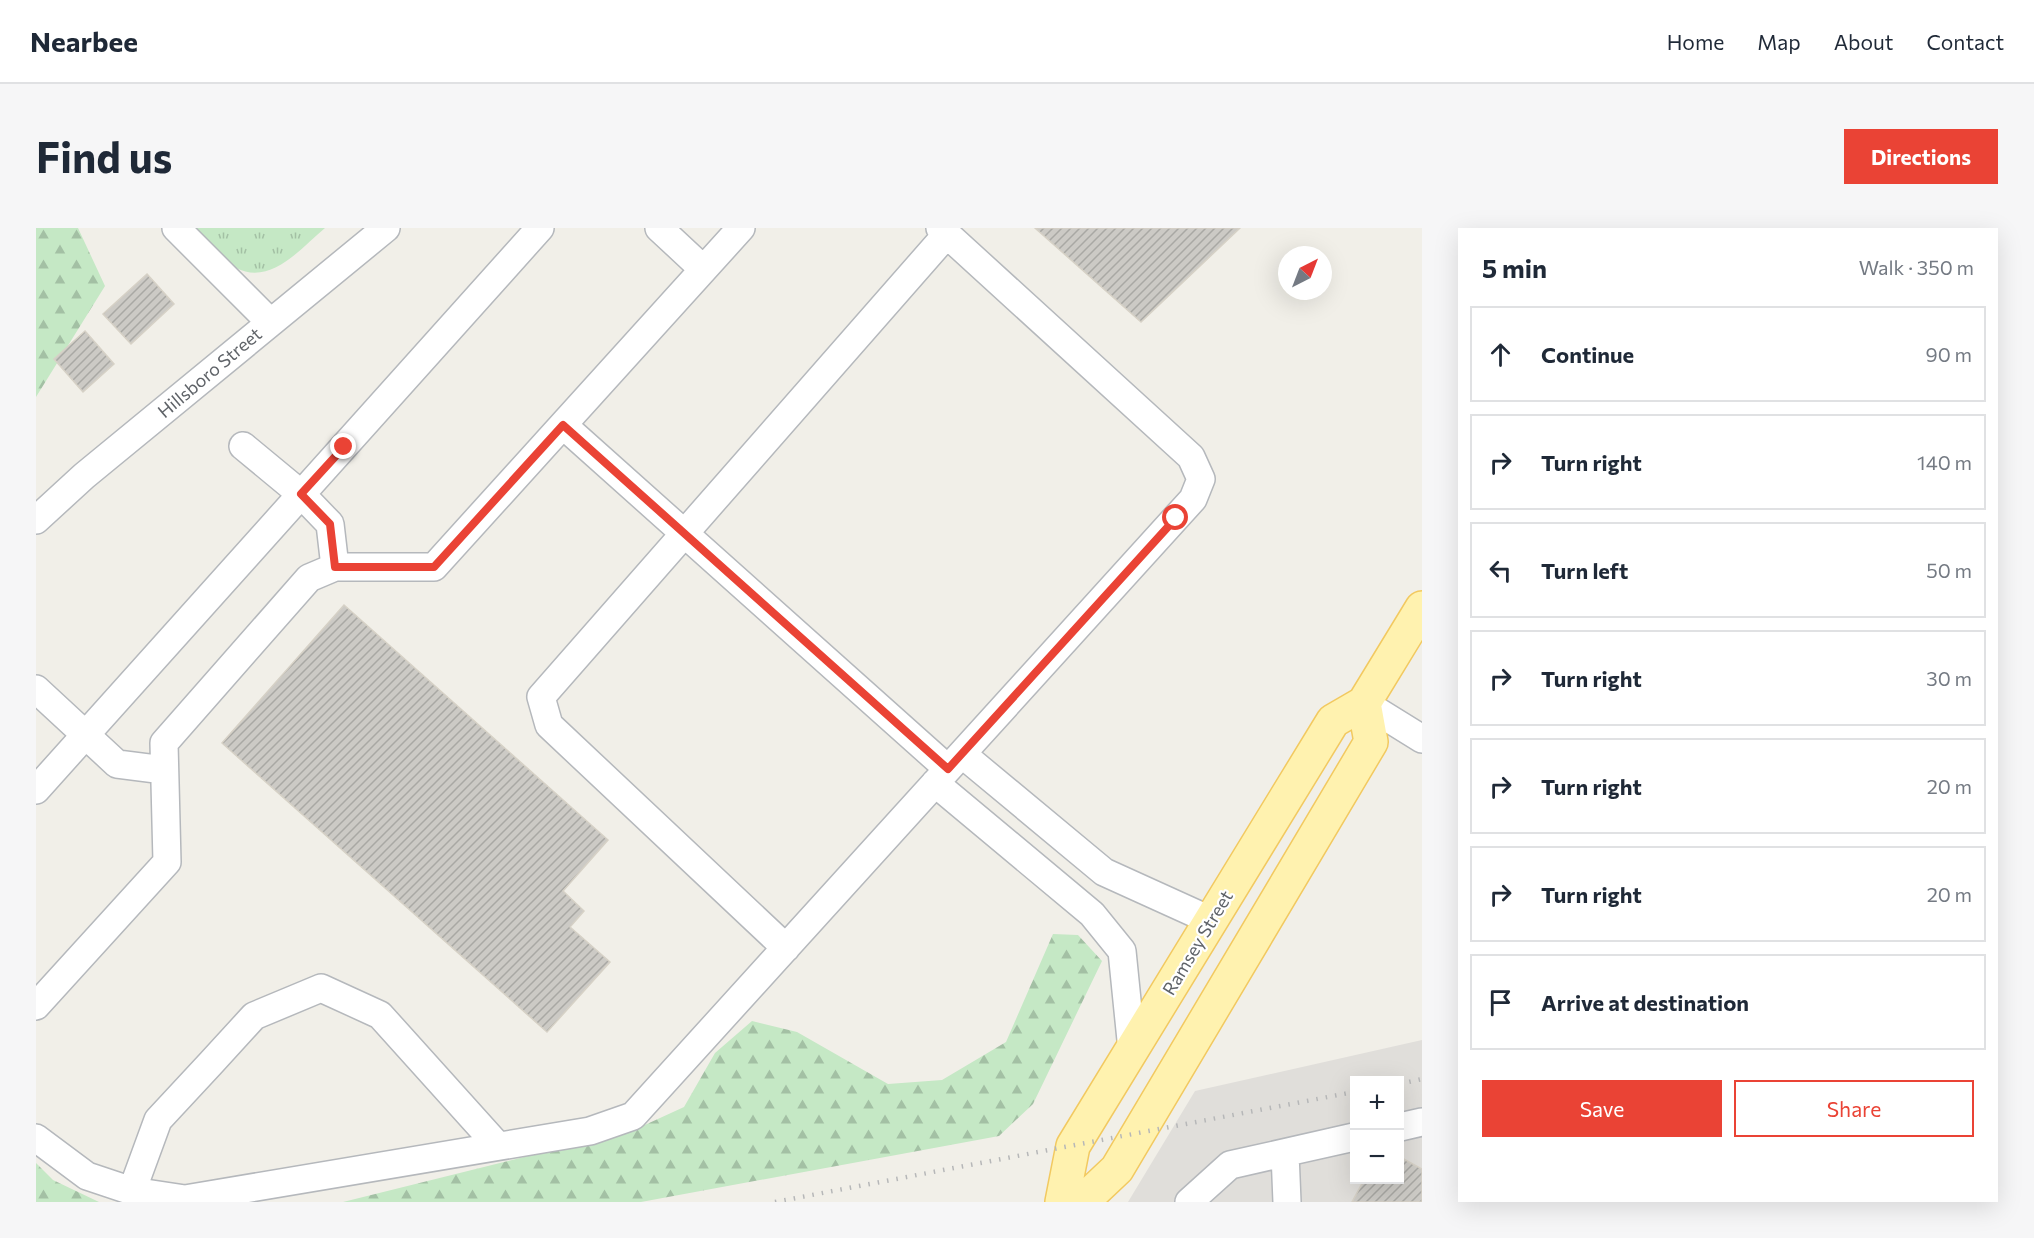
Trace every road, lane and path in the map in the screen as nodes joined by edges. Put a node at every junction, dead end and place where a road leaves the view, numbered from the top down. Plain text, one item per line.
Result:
1 (176, 228) edge
2 (386, 228) edge
3 (540, 228) edge
4 (659, 228) edge
5 (741, 228) edge
6 (944, 231) edge
7 (703, 269) junction
8 (270, 322) junction
9 (563, 425) junction
10 (243, 446) dead end
11 (301, 494) junction
12 (36, 520) edge
13 (685, 534) junction
14 (335, 567) junction
15 (1422, 608) edge
16 (36, 689) edge
17 (1364, 704) junction
18 (84, 736) junction
19 (1422, 739) edge
20 (948, 769) junction
21 (164, 770) junction
22 (36, 790) edge
23 (1212, 921) junction
24 (786, 948) junction
25 (36, 1006) edge
26 (1132, 1050) junction
27 (1422, 1122) edge
28 (1404, 1126) edge
29 (36, 1138) edge
30 (1350, 1138) edge
31 (498, 1146) junction
32 (1285, 1153) junction
33 (132, 1191) junction
34 (1062, 1202) edge
35 (1082, 1202) edge
36 (1188, 1202) edge
37 (1287, 1202) edge

1 - 8 street
2 - 8 street, Hillsboro Street
3 - 11 street
4 - 7 street
5 - 7 street
6 - 13 street
6 - 20 street
7 - 9 street
8 - 12 street, Hillsboro Street
9 - 13 street
9 - 14 street
10 - 11 street
11 - 14 street
11 - 18 street
13 - 20 street
13 - 24 street
14 - 21 street
15 - 17 main road
16 - 18 street
17 - 19 street
17 - 23 main road, Ramsey Street
17 - 35 main road
18 - 21 street
18 - 22 street
20 - 23 street
20 - 24 street
20 - 26 street
21 - 25 street
23 - 26 main road, Ramsey Street
24 - 31 street
26 - 34 main road, Ramsey Street
27 - 28 street
29 - 33 street
30 - 32 street
31 - 33 street
31 - 33 street
32 - 36 street
32 - 37 street

